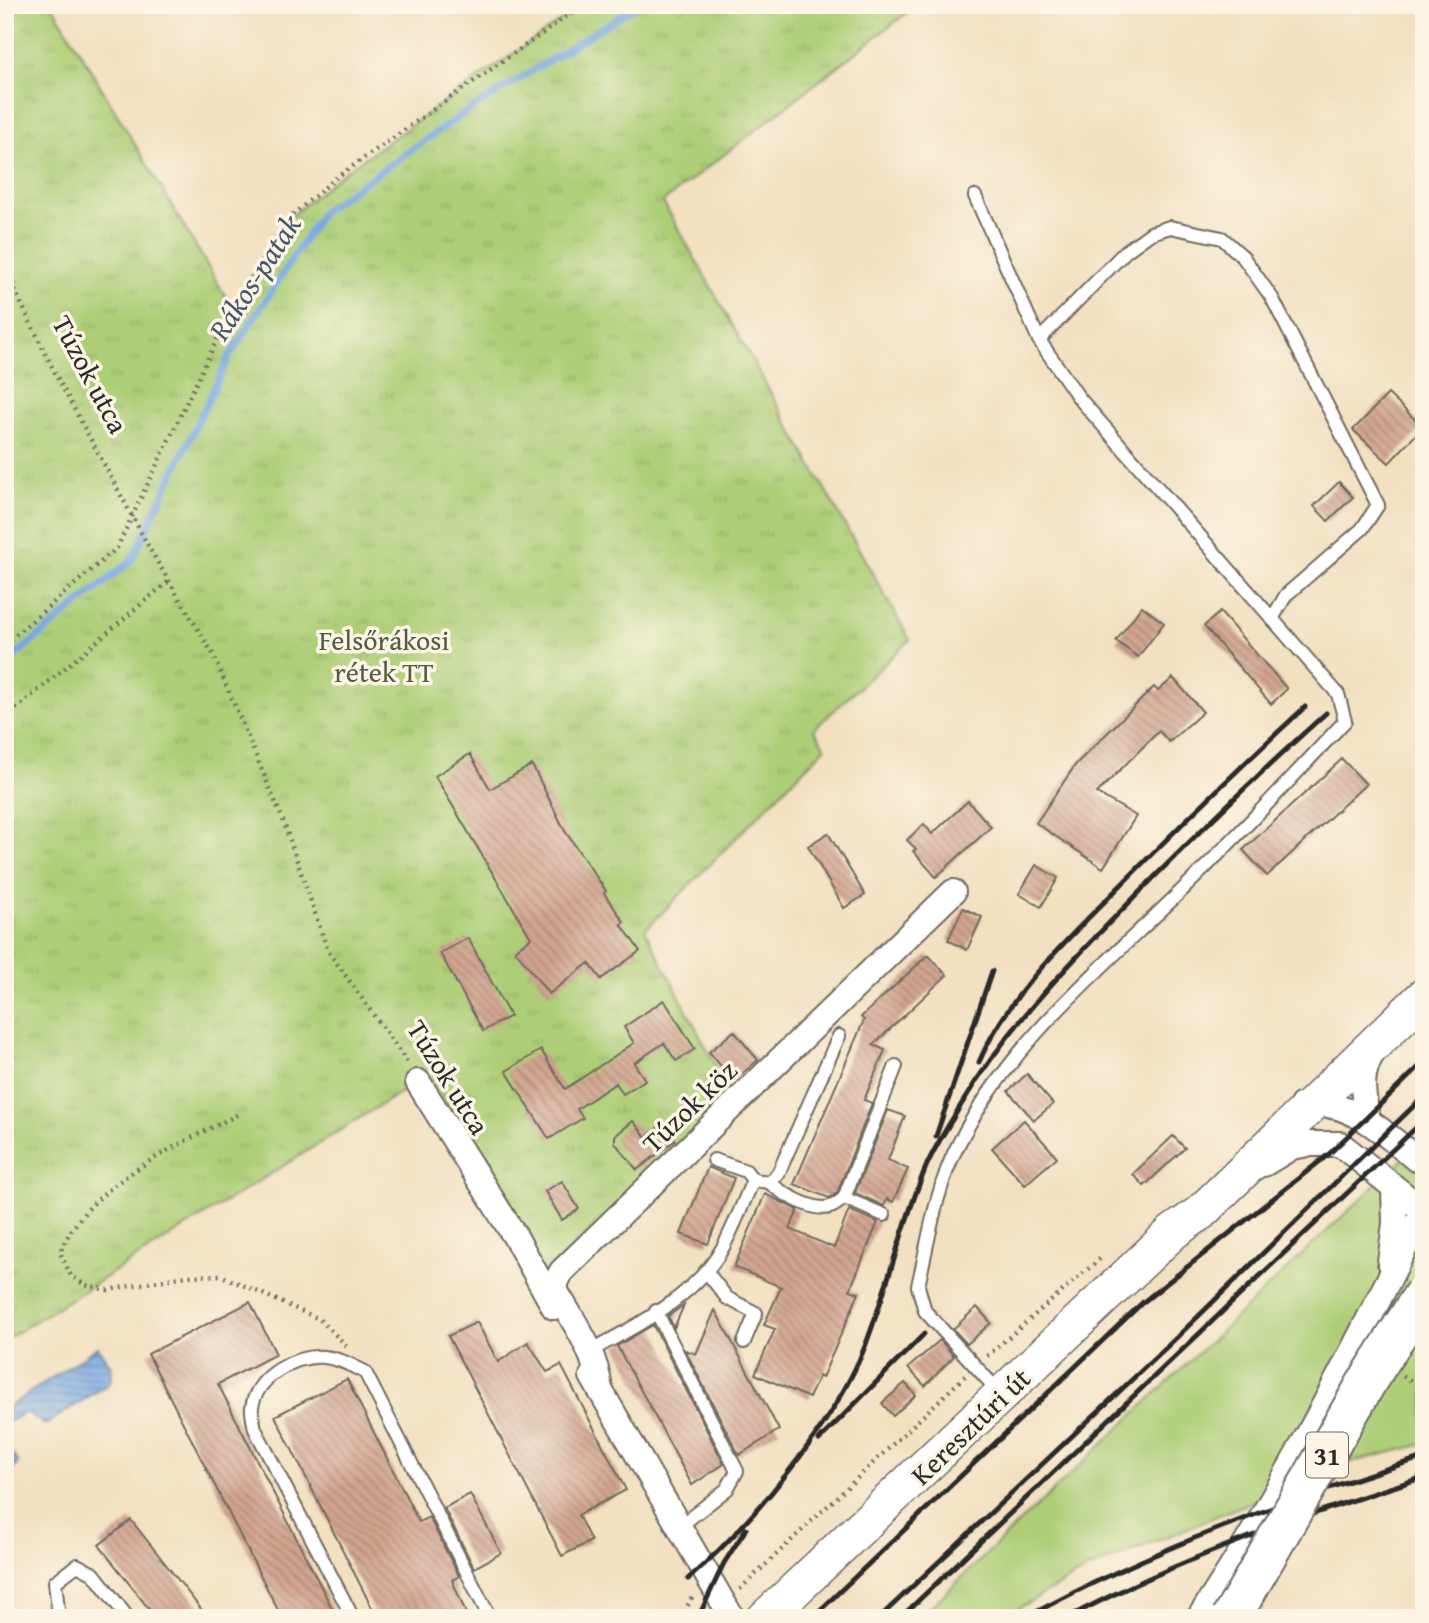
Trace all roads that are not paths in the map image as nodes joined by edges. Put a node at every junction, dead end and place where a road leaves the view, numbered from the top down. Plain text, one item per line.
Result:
1 (975, 196) dead end
2 (1039, 340) junction
3 (1272, 619) junction
4 (953, 892) dead end
5 (1424, 975) edge
6 (1424, 996) edge
7 (839, 1035) dead end
8 (1384, 1035) junction
9 (895, 1066) dead end
10 (418, 1082) road end
11 (1300, 1106) junction
12 (1368, 1119) junction
13 (1340, 1144) junction
14 (714, 1160) dead end
15 (1421, 1160) edge
16 (753, 1180) junction
17 (769, 1182) junction
18 (1394, 1190) junction
19 (844, 1198) junction
20 (1424, 1211) edge
21 (884, 1215) dead end
22 (1187, 1222) junction
23 (1424, 1242) edge
24 (706, 1271) junction
25 (1385, 1287) junction
26 (1424, 1293) edge
27 (656, 1311) junction
28 (744, 1342) dead end
29 (586, 1353) junction
30 (1002, 1395) junction
31 (679, 1528) junction
32 (728, 1611) edge
33 (59, 1618) edge
34 (128, 1618) edge
35 (353, 1618) edge
36 (490, 1618) edge
37 (765, 1618) edge
38 (1199, 1618) edge
39 (1231, 1618) edge

1 - 2 lane
2 - 3 lane
2 - 3 lane
3 - 30 lane
4 - 29 street, Túzok köz
5 - 11 main road, Keresztúri út
6 - 8 main road, Keresztúri út
7 - 17 lane
8 - 11 main road, Keresztúri út
8 - 12 street
9 - 19 lane
10 - 29 street, Túzok utca
11 - 12 street
11 - 13 street
11 - 22 main road, Keresztúri út
12 - 15 street
13 - 18 street
13 - 22 street
14 - 16 lane
16 - 17 lane
16 - 24 lane
17 - 19 lane
18 - 20 street
18 - 25 street
19 - 21 lane
20 - 25 street
22 - 30 main road, Keresztúri út
23 - 25 street
24 - 27 lane
24 - 28 lane
25 - 38 street
26 - 39 main road, 31, bridge
27 - 29 lane
27 - 31 lane
29 - 31 street, Túzok utca
30 - 37 main road, Keresztúri út
31 - 32 street, Túzok utca
33 - 34 lane
35 - 36 lane

